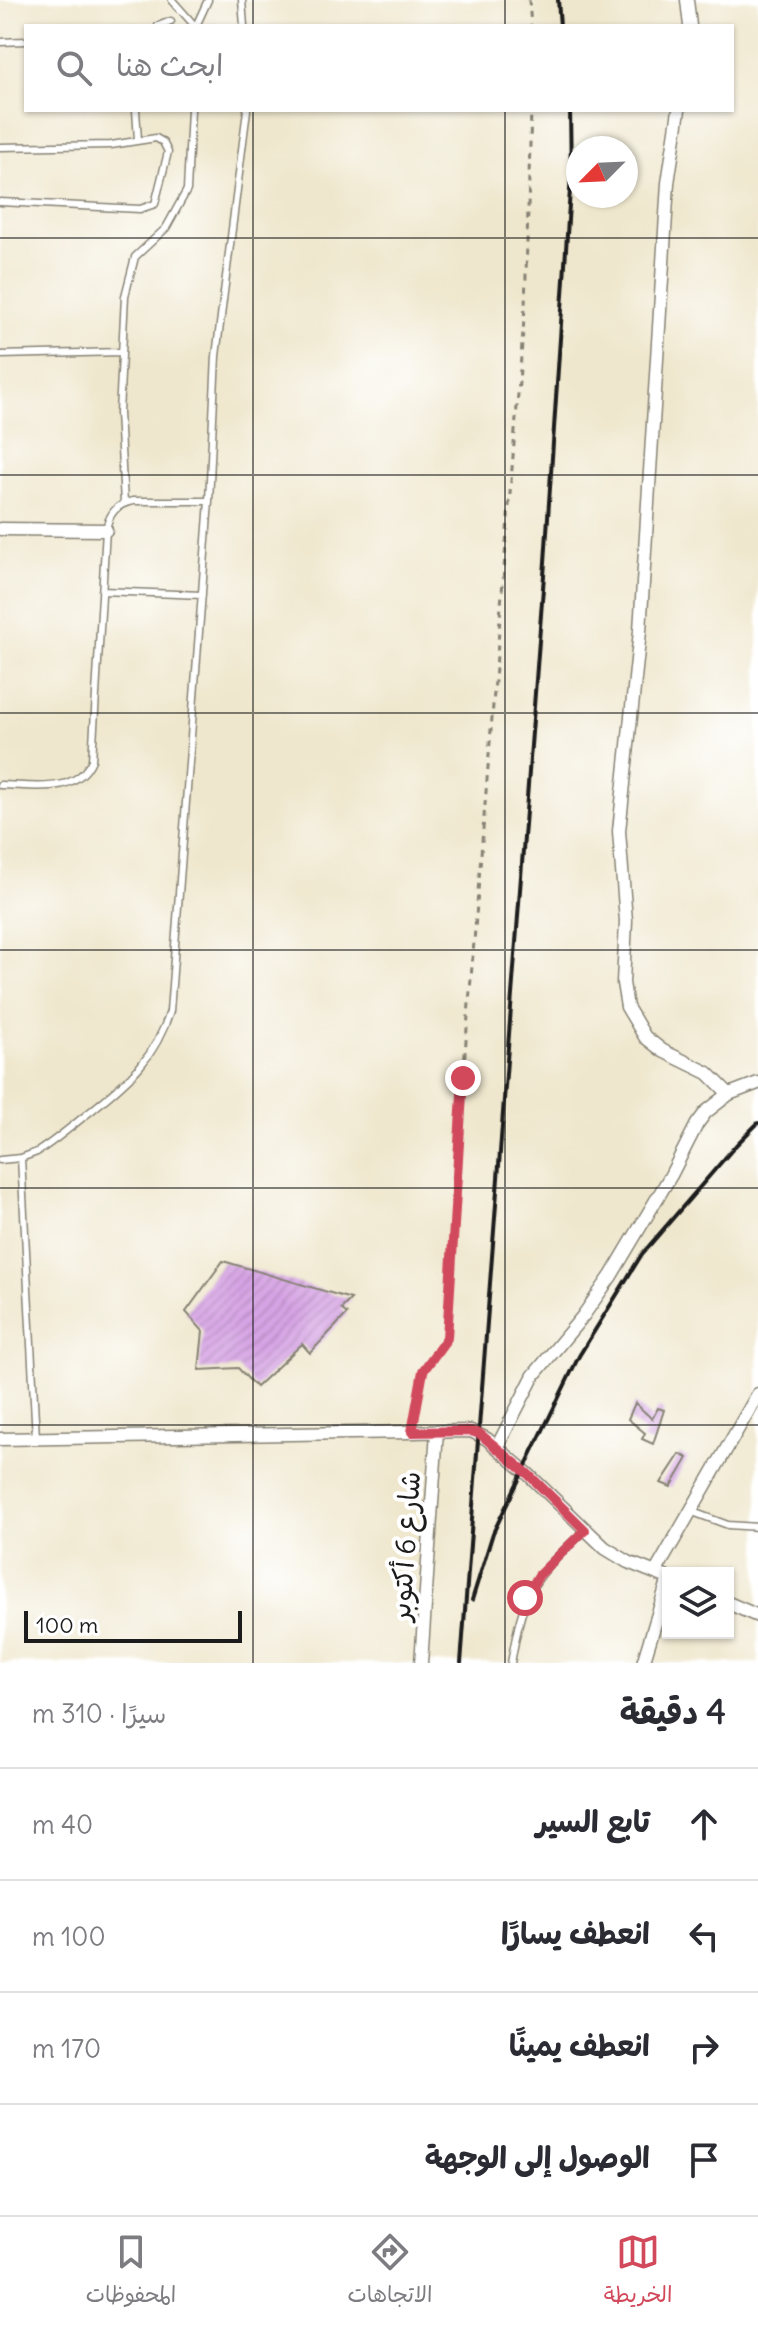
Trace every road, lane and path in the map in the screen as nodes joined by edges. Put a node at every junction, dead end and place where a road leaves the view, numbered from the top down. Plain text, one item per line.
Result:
1 (172, 0) edge
2 (208, 0) edge
3 (242, 0) edge
4 (529, 0) edge
5 (687, 0) edge
6 (171, 21) dead end
7 (163, 24) edge
8 (193, 24) edge
9 (196, 24) edge
10 (244, 24) edge
11 (531, 24) edge
12 (690, 24) edge
13 (24, 41) edge
14 (0, 42) edge
15 (136, 112) edge
16 (191, 112) edge
17 (247, 112) edge
18 (531, 112) edge
19 (679, 112) edge
20 (138, 140) junction
21 (0, 147) edge
22 (0, 202) edge
23 (122, 352) junction
24 (0, 355) edge
25 (209, 501) junction
26 (124, 503) junction
27 (0, 529) edge
28 (106, 530) junction
29 (102, 591) junction
30 (202, 595) junction
31 (0, 785) edge
32 (758, 1083) edge
33 (729, 1094) junction
34 (21, 1158) junction
35 (0, 1160) edge
36 (758, 1394) edge
37 (437, 1431) junction
38 (412, 1432) junction
39 (0, 1439) edge
40 (36, 1439) junction
41 (497, 1447) junction
42 (690, 1511) junction
43 (758, 1527) edge
44 (585, 1530) junction
45 (655, 1573) junction
46 (662, 1577) edge
47 (662, 1600) edge
48 (734, 1606) edge
49 (758, 1616) edge
50 (421, 1663) edge
51 (511, 1663) edge
52 (643, 1663) edge

1 - 8 lane
2 - 9 lane
3 - 10 lane
4 - 11 path
5 - 12 street
6 - 7 lane
13 - 14 lane
15 - 20 lane
16 - 23 lane
17 - 25 lane
18 - 38 path
19 - 33 street
20 - 21 lane
20 - 22 lane
23 - 24 lane
23 - 26 lane
25 - 26 lane
25 - 30 lane
26 - 28 lane
27 - 28 street
28 - 29 lane
29 - 30 lane
29 - 31 lane
30 - 34 lane
32 - 33 street
33 - 41 street
34 - 35 lane
34 - 40 lane
36 - 42 street
37 - 38 street
37 - 41 street
37 - 50 street, شارع 6 أكتوبر
38 - 40 street
39 - 40 street
41 - 44 street
42 - 43 lane
42 - 45 street
44 - 45 street
44 - 51 lane
45 - 46 street
47 - 52 street
48 - 49 street

